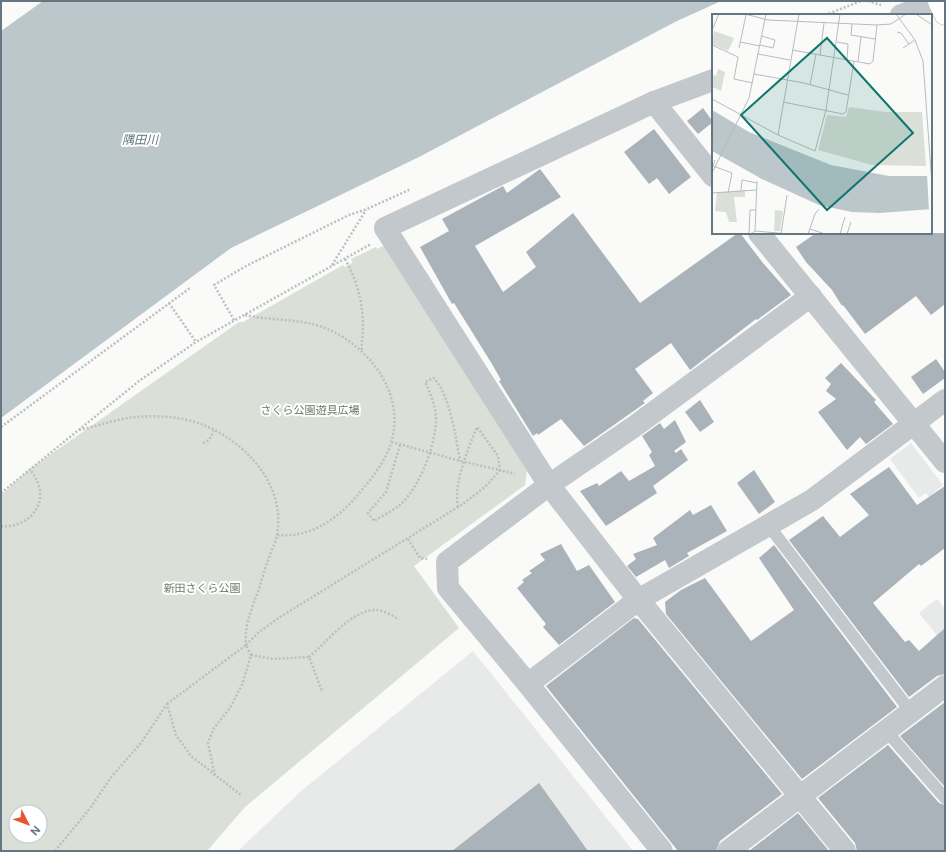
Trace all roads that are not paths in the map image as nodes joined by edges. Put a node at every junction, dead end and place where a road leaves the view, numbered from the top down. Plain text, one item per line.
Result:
1 (939, 1) edge
2 (903, 14) edge
3 (945, 14) edge
4 (712, 80) edge
5 (654, 102) junction
6 (712, 175) edge
7 (760, 234) edge
8 (810, 296) junction
9 (945, 400) edge
10 (914, 424) junction
11 (945, 462) edge
12 (549, 485) junction
13 (769, 526) junction
14 (638, 600) junction
15 (528, 684) junction
16 (945, 686) edge
17 (911, 712) junction
18 (887, 732) junction
19 (800, 796) junction
20 (945, 798) edge
21 (662, 851) edge
22 (729, 851) edge
23 (845, 851) edge

1 - 2 street
1 - 3 street
4 - 5 street
5 - 6 street
5 - 12 street
7 - 8 street
8 - 10 street
8 - 12 street
9 - 10 street
10 - 11 street
10 - 13 street
12 - 14 street
12 - 15 street
13 - 14 street
13 - 17 lane
14 - 15 street
14 - 19 street
15 - 21 street
16 - 17 street
17 - 18 street
18 - 19 street
18 - 20 lane
19 - 22 street
19 - 23 street

